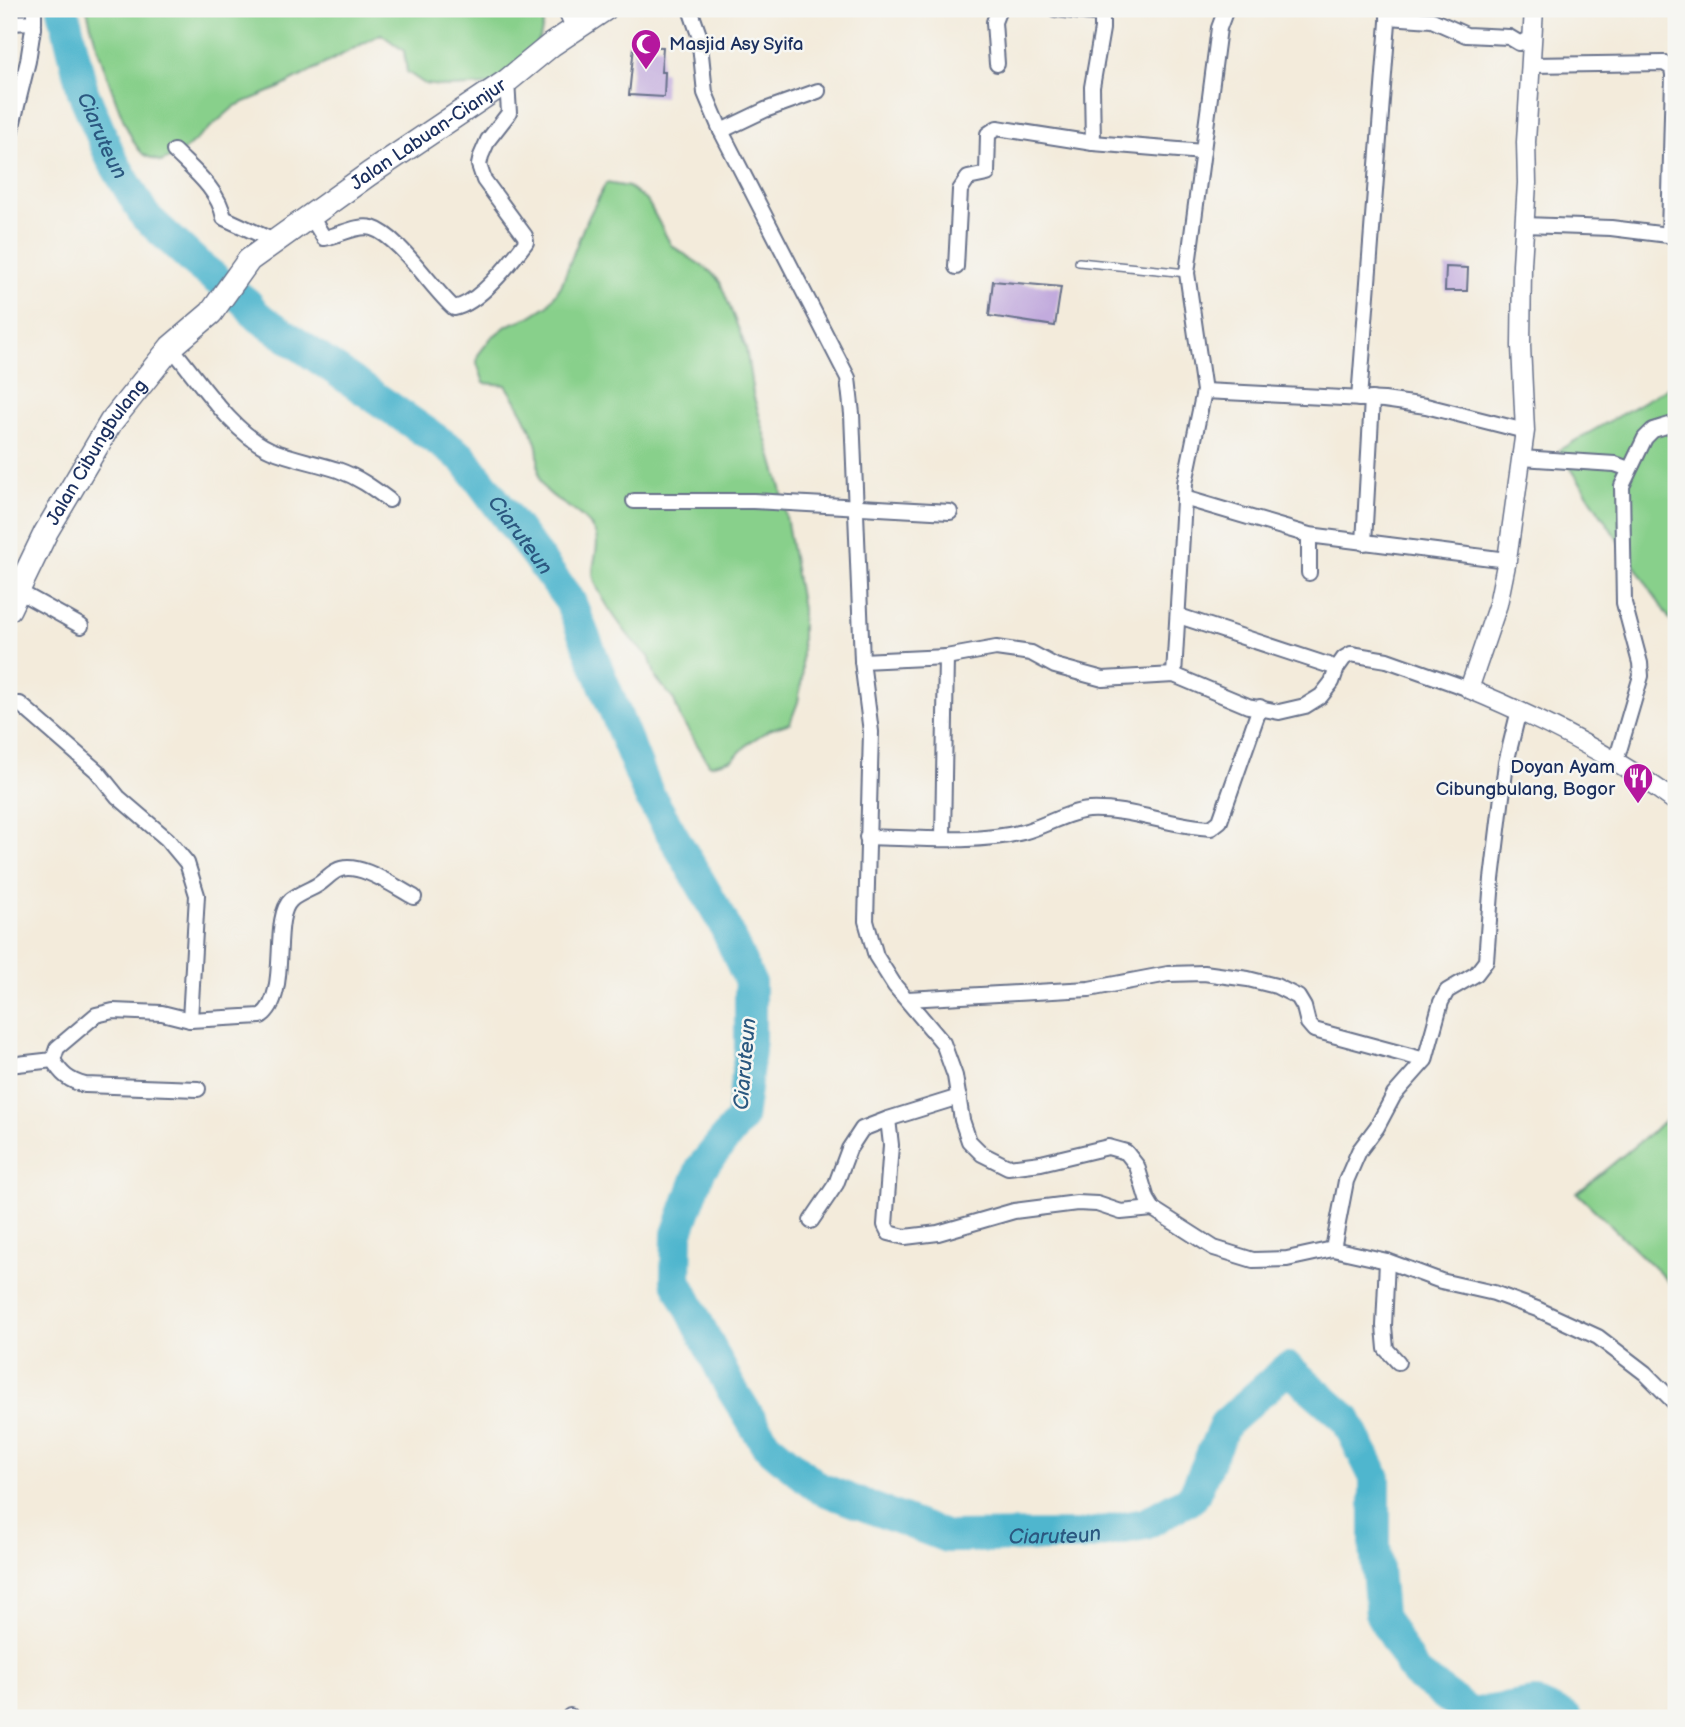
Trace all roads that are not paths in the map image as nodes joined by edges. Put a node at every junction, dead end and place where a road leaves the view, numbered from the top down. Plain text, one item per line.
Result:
1 (565, 9) edge
2 (605, 9) edge
3 (690, 9) edge
4 (999, 9) edge
5 (1055, 9) edge
6 (1226, 9) edge
7 (1534, 9) edge
8 (1388, 13) edge
9 (34, 16) edge
10 (9, 23) edge
11 (574, 30) junction
12 (1533, 38) junction
13 (997, 64) dead end
14 (1531, 65) junction
15 (507, 81) junction
16 (818, 91) dead end
17 (1674, 111) edge
18 (721, 131) junction
19 (9, 138) edge
20 (1093, 143) junction
21 (174, 151) dead end
22 (1203, 152) junction
23 (310, 215) junction
24 (1524, 225) junction
25 (1673, 235) edge
26 (274, 241) junction
27 (1079, 262) dead end
28 (956, 267) dead end
29 (1186, 273) junction
30 (211, 313) joint
31 (171, 347) junction
32 (1204, 391) junction
33 (1366, 399) junction
34 (1676, 423) edge
35 (1525, 432) junction
36 (1521, 458) junction
37 (1629, 469) junction
38 (1184, 498) junction
39 (389, 500) dead end
40 (634, 501) dead end
41 (856, 505) junction
42 (950, 512) dead end
43 (1309, 535) junction
44 (1364, 543) junction
45 (1507, 560) junction
46 (1309, 573) dead end
47 (13, 600) edge
48 (1179, 616) junction
49 (81, 626) dead end
50 (946, 657) junction
51 (862, 661) junction
52 (1337, 668) junction
53 (1174, 676) junction
54 (1469, 689) junction
55 (9, 704) edge
56 (1260, 708) junction
57 (1519, 710) junction
58 (1616, 761) junction
59 (1676, 800) edge
60 (867, 837) junction
61 (943, 838) junction
62 (414, 897) dead end
63 (906, 999) junction
64 (190, 1020) junction
65 (53, 1060) junction
66 (1425, 1060) junction
67 (9, 1066) edge
68 (198, 1089) dead end
69 (959, 1097) junction
70 (888, 1119) junction
71 (1153, 1209) junction
72 (811, 1221) dead end
73 (1333, 1249) junction
74 (1387, 1261) junction
75 (1398, 1362) dead end
76 (1676, 1404) edge

1 - 11 street
2 - 11 highway, Jalan Labuan-Cianjur
3 - 18 street
4 - 13 street
5 - 20 street
6 - 22 street
7 - 12 street
8 - 12 street
8 - 33 street
9 - 10 street
9 - 19 street
11 - 15 highway, Jalan Labuan-Cianjur
12 - 14 street
14 - 17 street
14 - 24 street
15 - 23 highway, Jalan Labuan-Cianjur
15 - 23 street
16 - 18 street
17 - 25 street
18 - 41 street
20 - 22 street
20 - 28 street
21 - 26 street
22 - 29 street
23 - 26 highway, Jalan Labuan-Cianjur
24 - 25 street
24 - 35 street
26 - 30 highway, Jalan Labuan-Cianjur
27 - 29 lane
29 - 32 street
30 - 31 highway, Jalan Cibungbulang
31 - 39 street
31 - 47 highway, Jalan Cibungbulang
32 - 33 street
32 - 38 street
33 - 35 street
33 - 44 street
34 - 37 street
35 - 36 street
36 - 37 street
36 - 45 street
37 - 58 street
38 - 43 street
38 - 48 street
40 - 41 street
41 - 42 street
41 - 51 street
43 - 44 street
43 - 46 street
44 - 45 street
45 - 54 street
47 - 49 street
48 - 52 street
48 - 53 street
50 - 51 street
50 - 53 street
50 - 61 street
51 - 60 street
52 - 54 street
52 - 56 street
53 - 56 street
54 - 57 street
55 - 64 street
56 - 61 street
57 - 58 street
57 - 66 street
58 - 59 street
60 - 61 street
60 - 63 street
62 - 64 street
63 - 66 street
63 - 69 street
64 - 65 street
65 - 67 street
65 - 68 street
66 - 73 street
69 - 70 street
69 - 71 street
70 - 71 street
70 - 72 street
71 - 73 street
73 - 74 street
74 - 75 street
74 - 76 street

